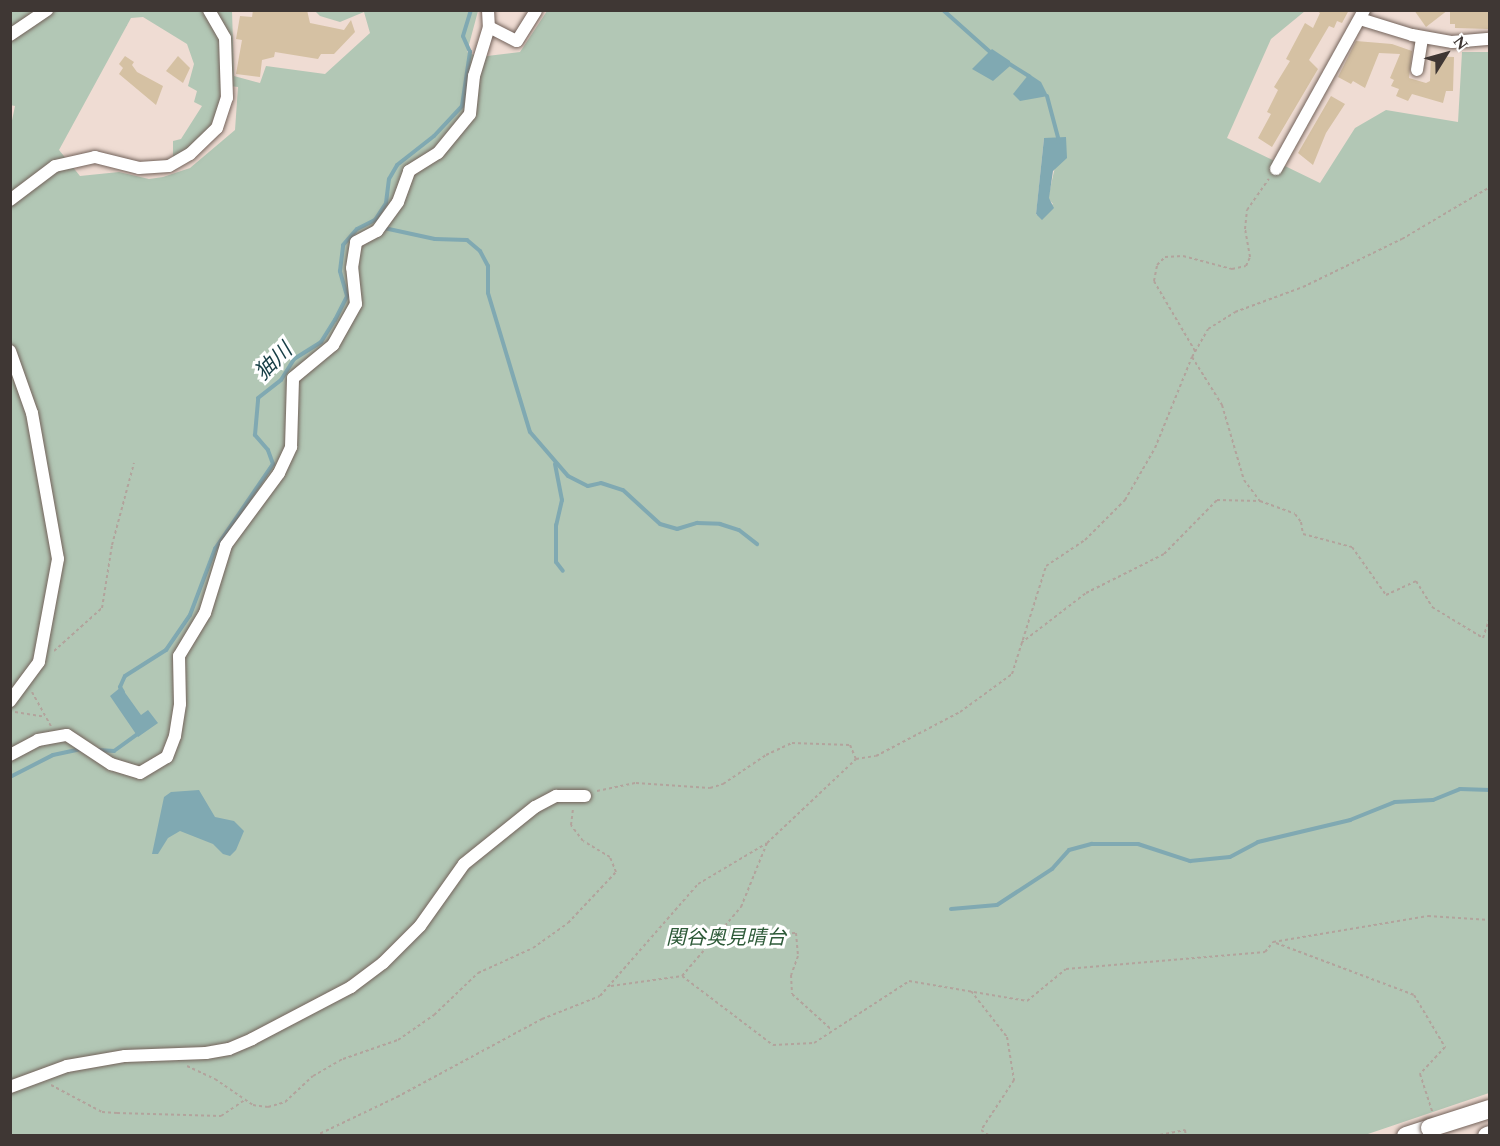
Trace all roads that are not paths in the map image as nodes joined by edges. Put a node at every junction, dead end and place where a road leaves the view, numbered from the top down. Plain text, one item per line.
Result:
1 (47, 10) edge
2 (209, 10) edge
3 (488, 10) edge
4 (536, 10) edge
5 (1362, 15) edge
6 (489, 27) junction
7 (10, 35) edge
8 (1422, 37) junction
9 (1490, 39) edge
10 (1418, 70) dead end
11 (1276, 169) road end
12 (10, 200) edge
13 (10, 351) edge
14 (10, 701) edge
15 (10, 755) edge
16 (585, 796) road end
17 (10, 1087) edge
18 (1490, 1109) edge
19 (1406, 1136) edge

1 - 7 street
2 - 12 street
3 - 6 street
4 - 6 street
5 - 8 street
5 - 11 street
6 - 15 street
8 - 9 street
8 - 10 street
13 - 14 street
16 - 17 street
18 - 19 highway, bridge

